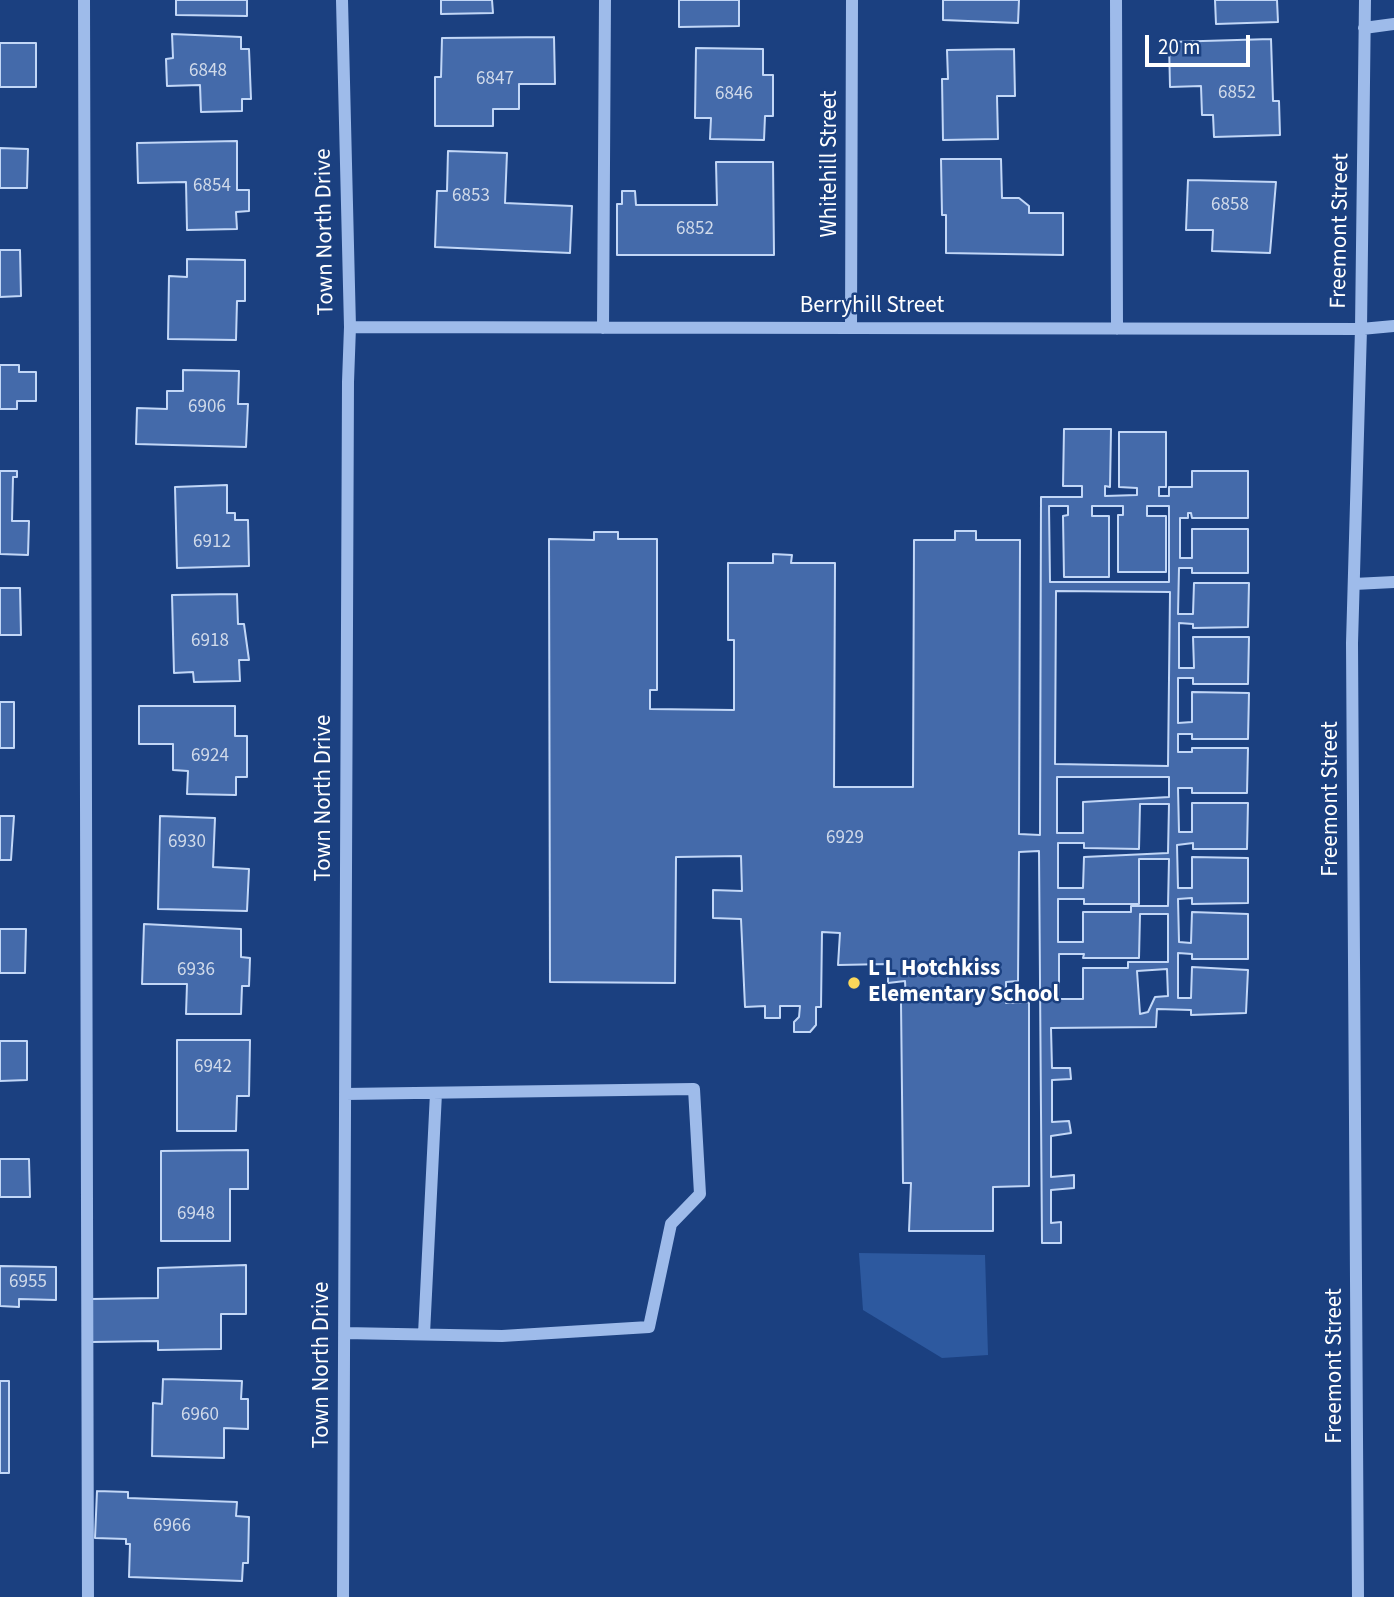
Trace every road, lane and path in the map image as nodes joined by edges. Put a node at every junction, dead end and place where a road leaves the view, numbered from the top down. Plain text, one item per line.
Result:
1 (84, 0) edge
2 (342, 0) edge
3 (605, 0) edge
4 (852, 0) edge
5 (1116, 0) edge
6 (1365, 0) edge
7 (1394, 24) edge
8 (1364, 27) junction
9 (1394, 326) edge
10 (350, 327) junction
11 (603, 328) junction
12 (851, 328) junction
13 (1117, 329) junction
14 (1362, 329) junction
15 (1394, 582) edge
16 (1354, 584) junction
17 (436, 1093) junction
18 (345, 1094) junction
19 (344, 1333) junction
20 (424, 1334) junction
21 (88, 1597) edge
22 (343, 1597) edge
23 (1358, 1597) edge

1 - 21 street
2 - 10 street, Town North Drive
3 - 11 street
4 - 12 street, Whitehill Street
5 - 13 street
6 - 8 street, Freemont Street
7 - 8 street
8 - 14 street, Freemont Street
9 - 14 street, Berryhill Street
10 - 11 street, Berryhill Street
10 - 18 street, Town North Drive
11 - 12 street, Berryhill Street
12 - 13 street, Berryhill Street
13 - 14 street, Berryhill Street
14 - 16 street, Freemont Street
15 - 16 street
16 - 23 street, Freemont Street
17 - 18 street
17 - 20 street
17 - 20 street
18 - 19 street, Town North Drive
19 - 20 street
19 - 22 street, Town North Drive

